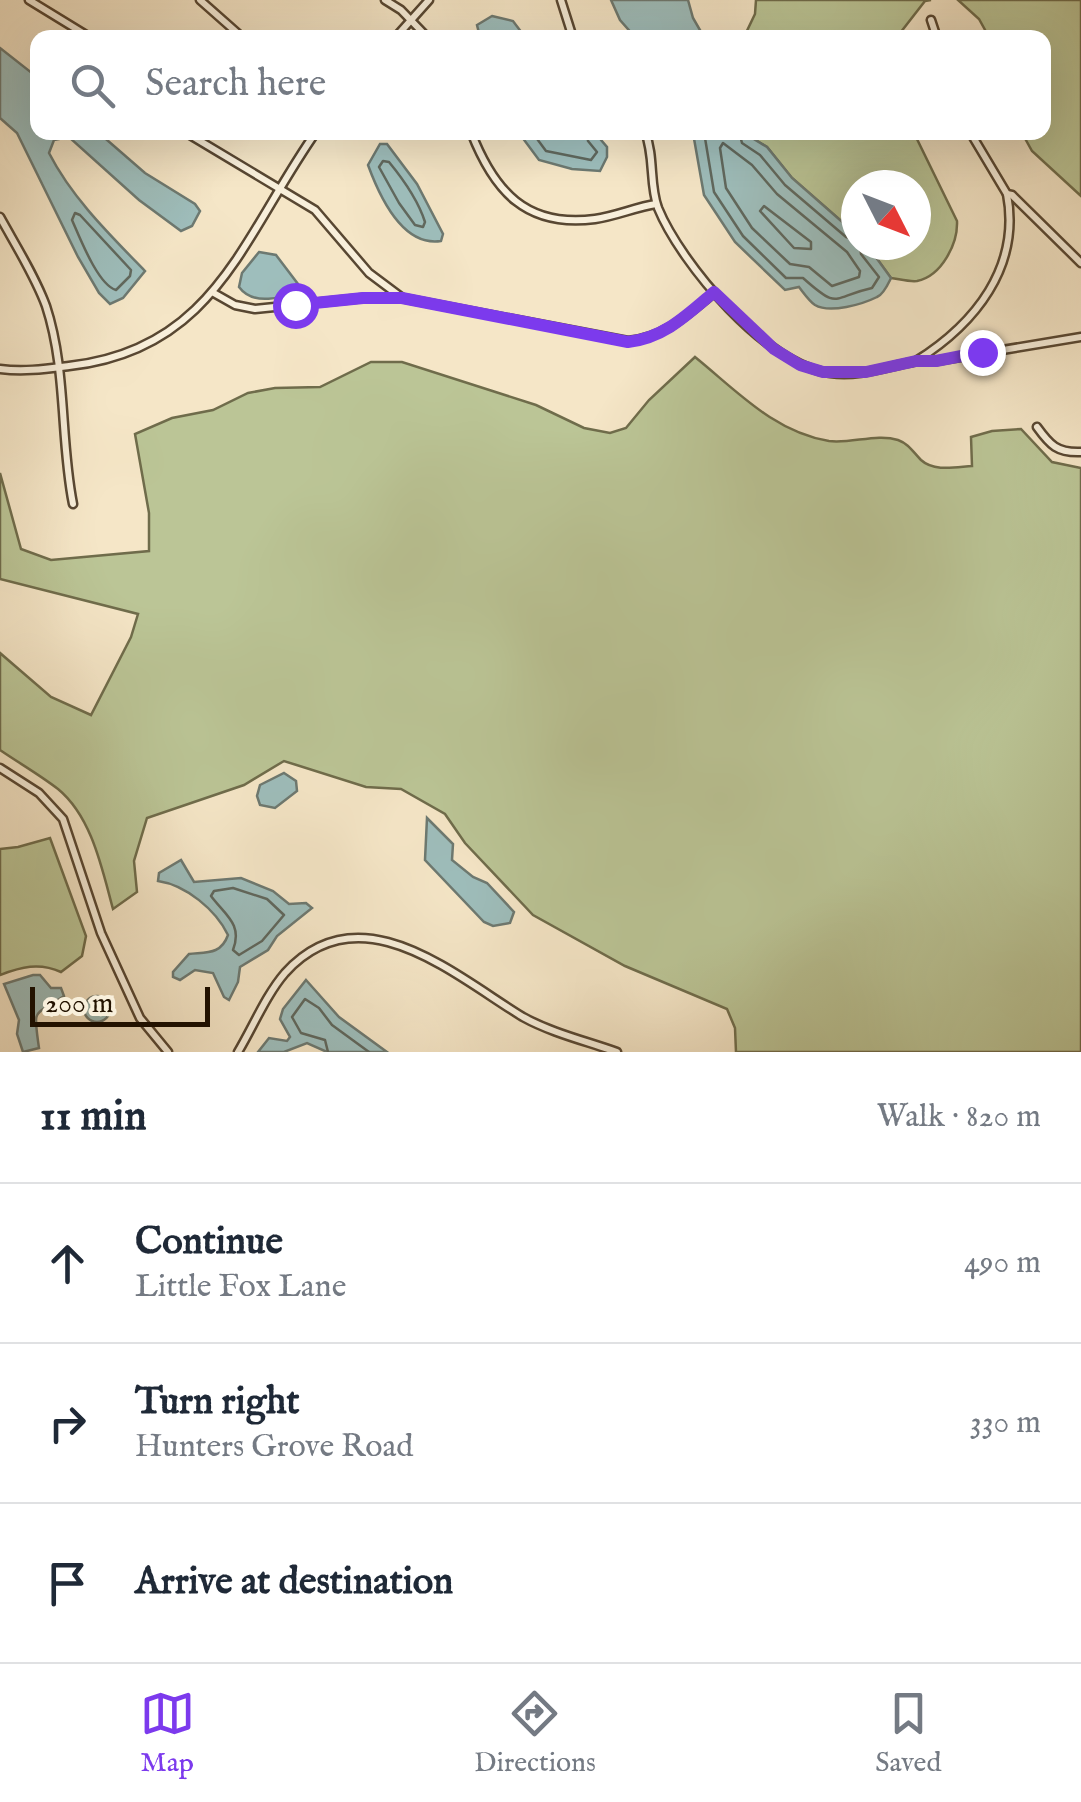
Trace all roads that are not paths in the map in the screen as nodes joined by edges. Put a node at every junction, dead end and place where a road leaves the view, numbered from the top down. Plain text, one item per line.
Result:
1 (29, 0) edge
2 (200, 0) edge
3 (385, 0) edge
4 (429, 0) edge
5 (561, 0) edge
6 (411, 20) junction
7 (931, 20) dead end
8 (78, 30) edge
9 (234, 30) edge
10 (403, 30) edge
11 (420, 30) edge
12 (570, 30) edge
13 (934, 30) edge
14 (199, 140) edge
15 (311, 140) edge
16 (475, 140) edge
17 (647, 140) edge
18 (975, 140) edge
19 (282, 188) junction
20 (1007, 194) junction
21 (656, 204) junction
22 (0, 218) edge
23 (1081, 263) edge
24 (212, 292) junction
25 (714, 292) junction
26 (402, 298) junction
27 (1081, 336) edge
28 (916, 361) junction
29 (59, 367) junction
30 (0, 369) edge
31 (1037, 427) dead end
32 (1081, 452) edge
33 (73, 504) dead end
34 (0, 768) edge
35 (168, 1052) edge
36 (238, 1052) edge
37 (616, 1052) edge

1 - 8 street
2 - 9 street
3 - 6 street
4 - 6 street
5 - 12 street
6 - 10 street
6 - 11 street
7 - 13 street
14 - 19 street
15 - 19 street
16 - 21 street
17 - 21 street
18 - 20 street
19 - 24 street
19 - 26 street
20 - 23 street
20 - 28 street
21 - 25 street
22 - 29 street
24 - 26 street
24 - 29 street
25 - 26 street
25 - 28 street
27 - 28 street
29 - 30 street
29 - 33 street
31 - 32 street
34 - 35 street
36 - 37 street

